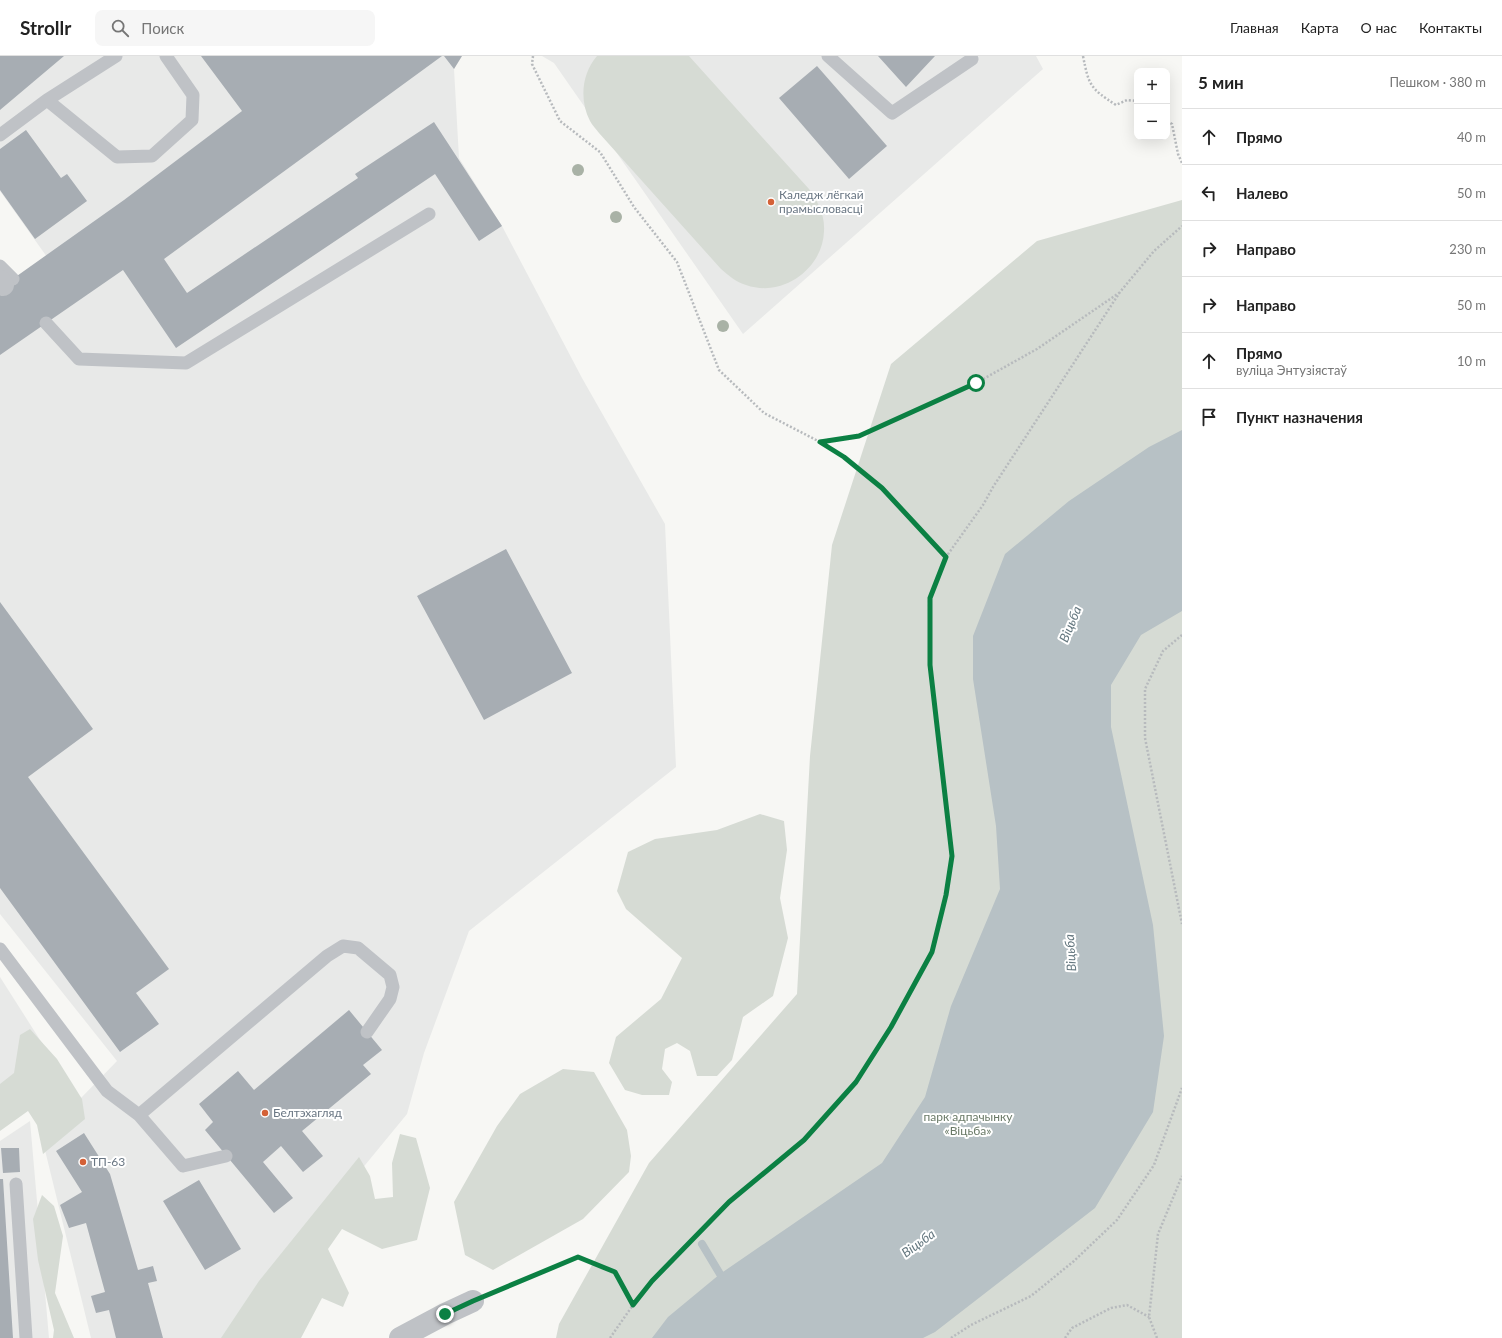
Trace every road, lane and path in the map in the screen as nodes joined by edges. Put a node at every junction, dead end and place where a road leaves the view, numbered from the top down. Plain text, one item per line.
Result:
1 (116, 56) edge
2 (166, 56) edge
3 (533, 56) edge
4 (828, 56) edge
5 (1084, 56) edge
6 (972, 59) dead end
7 (47, 100) junction
8 (1134, 101) edge
9 (1170, 123) edge
10 (0, 135) edge
11 (1182, 163) edge
12 (429, 214) dead end
13 (1182, 226) edge
14 (1120, 292) junction
15 (46, 323) dead end
16 (820, 442) junction
17 (946, 557) junction
18 (1182, 636) edge
19 (1182, 924) edge
20 (0, 949) edge
21 (367, 1032) dead end
22 (1182, 1088) edge
23 (139, 1115) junction
24 (226, 1156) dead end
25 (1182, 1176) edge
26 (16, 1184) dead end
27 (473, 1301) joint
28 (633, 1305) junction
29 (1150, 1317) junction
30 (26, 1338) edge
31 (400, 1338) edge
32 (610, 1338) edge
33 (951, 1338) edge
34 (1065, 1338) edge
35 (1157, 1338) edge

1 - 7 lane
2 - 7 lane
3 - 16 path
4 - 6 lane
5 - 8 path
7 - 10 lane
9 - 11 path
12 - 15 lane
13 - 14 path
14 - 16 path
14 - 17 path
16 - 17 path
17 - 28 path
18 - 19 path
20 - 23 lane
21 - 23 lane
22 - 33 path
23 - 24 lane
25 - 29 path
26 - 30 lane
27 - 28 path
27 - 31 street
28 - 32 path
29 - 34 path
29 - 35 path

